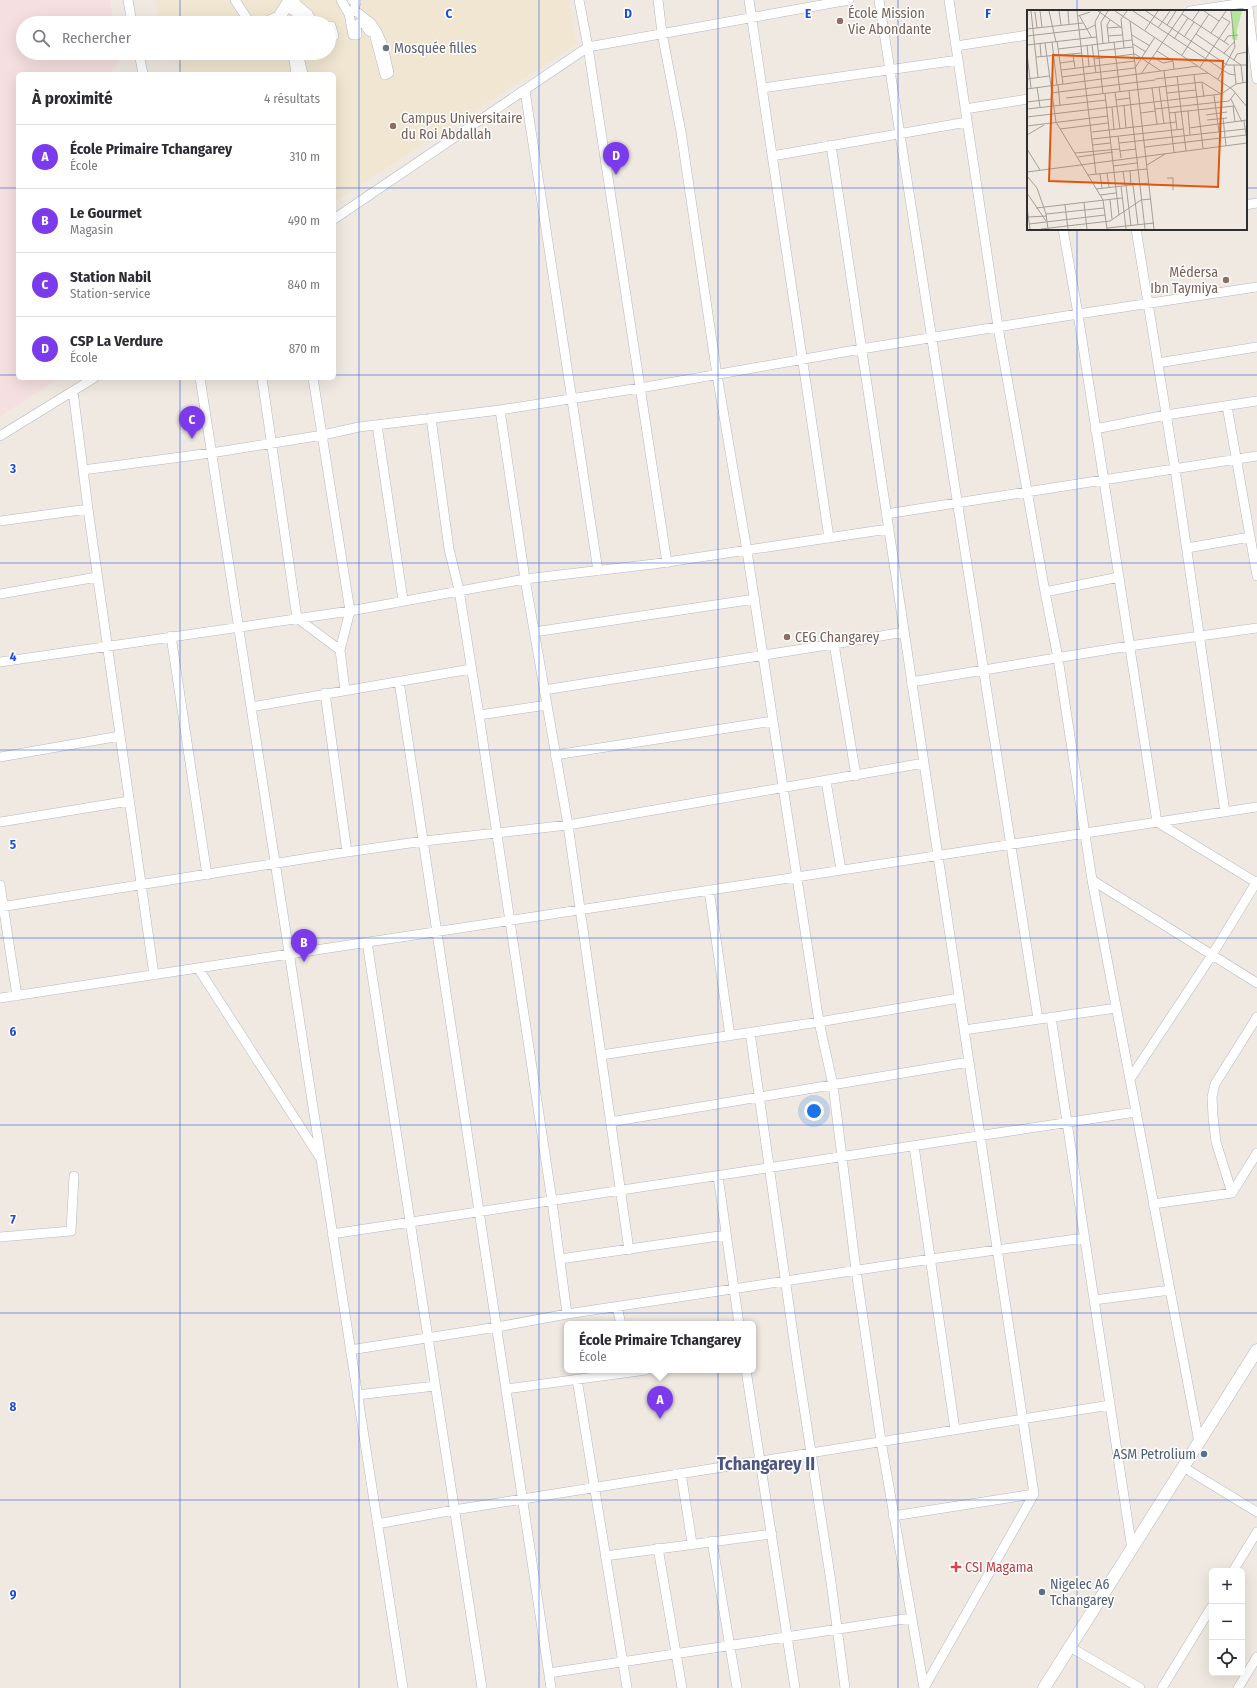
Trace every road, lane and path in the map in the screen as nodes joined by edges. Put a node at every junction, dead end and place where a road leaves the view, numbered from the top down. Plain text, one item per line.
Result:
1 (128, 0) edge
2 (236, 0) edge
3 (288, 0) edge
4 (295, 0) edge
5 (341, 0) edge
6 (352, 0) edge
7 (579, 0) edge
8 (658, 0) edge
9 (749, 0) edge
10 (848, 0) edge
11 (879, 0) edge
12 (949, 0) edge
13 (1247, 1) edge
14 (1257, 1) edge
15 (813, 3) edge
16 (1196, 10) edge
17 (131, 16) edge
18 (246, 16) edge
19 (278, 16) edge
20 (282, 16) edge
21 (300, 16) edge
22 (309, 16) edge
23 (751, 17) junction
24 (662, 33) junction
25 (1027, 35) edge
26 (956, 46) junction
27 (588, 47) junction
28 (140, 60) edge
29 (294, 60) edge
30 (300, 60) edge
31 (958, 60) junction
32 (1253, 62) edge
33 (890, 70) junction
34 (143, 72) edge
35 (296, 72) edge
36 (303, 72) edge
37 (1257, 79) edge
38 (762, 88) junction
39 (525, 91) junction
40 (1027, 99) edge
41 (965, 109) junction
42 (967, 122) junction
43 (900, 134) junction
44 (831, 145) junction
45 (772, 156) junction
46 (1257, 203) edge
47 (1247, 205) edge
48 (336, 218) edge
49 (1064, 230) edge
50 (1136, 230) edge
51 (1257, 287) edge
52 (1148, 304) junction
53 (1078, 314) junction
54 (998, 327) junction
55 (932, 338) junction
56 (1257, 347) edge
57 (861, 349) junction
58 (802, 360) junction
59 (1158, 363) junction
60 (717, 375) junction
61 (91, 380) edge
62 (200, 380) edge
63 (262, 380) edge
64 (313, 380) edge
65 (640, 388) junction
66 (74, 391) junction
67 (571, 399) junction
68 (1257, 401) edge
69 (1227, 406) junction
70 (500, 410) junction
71 (1166, 415) junction
72 (431, 418) junction
73 (377, 425) junction
74 (1096, 429) junction
75 (323, 435) junction
76 (0, 436) edge
77 (271, 443) junction
78 (211, 453) junction
79 (1257, 456) edge
80 (1236, 459) junction
81 (1175, 469) junction
82 (83, 470) junction
83 (1103, 480) junction
84 (1027, 492) junction
85 (956, 503) junction
86 (88, 509) junction
87 (886, 514) junction
88 (0, 521) edge
89 (888, 529) junction
90 (1250, 537) junction
91 (829, 538) junction
92 (1186, 548) junction
93 (747, 550) junction
94 (667, 563) junction
95 (598, 570) junction
96 (1257, 576) edge
97 (1119, 577) junction
98 (97, 578) junction
99 (525, 578) junction
100 (459, 590) junction
101 (1045, 592) junction
102 (0, 594) edge
103 (755, 599) junction
104 (403, 600) junction
105 (350, 610) junction
106 (297, 618) junction
107 (238, 627) junction
108 (1257, 628) edge
109 (534, 632) junction
110 (904, 632) junction
111 (171, 636) junction
112 (1199, 637) junction
113 (834, 644) junction
114 (107, 645) junction
115 (1129, 646) junction
116 (340, 650) junction
117 (763, 656) junction
118 (1058, 658) junction
119 (0, 662) edge
120 (471, 669) junction
121 (983, 670) junction
122 (399, 681) junction
123 (911, 682) junction
124 (345, 690) junction
125 (544, 690) junction
126 (325, 693) junction
127 (546, 705) junction
128 (251, 707) junction
129 (479, 714) junction
130 (773, 721) junction
131 (120, 736) junction
132 (555, 755) junction
133 (0, 757) edge
134 (924, 763) junction
135 (856, 776) junction
136 (826, 781) junction
137 (783, 789) junction
138 (129, 801) junction
139 (1257, 807) edge
140 (1224, 812) junction
141 (0, 822) edge
142 (1157, 822) junction
143 (568, 825) junction
144 (1085, 833) junction
145 (497, 834) junction
146 (424, 841) junction
147 (1010, 844) junction
148 (347, 852) junction
149 (938, 856) junction
150 (275, 864) junction
151 (841, 870) junction
152 (206, 875) junction
153 (796, 877) junction
154 (1092, 880) junction
155 (1257, 882) edge
156 (0, 885) edge
157 (142, 885) junction
158 (709, 890) junction
159 (2, 906) edge
160 (580, 910) junction
161 (509, 921) junction
162 (437, 932) junction
163 (366, 942) junction
164 (289, 954) junction
165 (1212, 955) junction
166 (198, 968) junction
167 (154, 975) junction
168 (1257, 983) edge
169 (17, 996) junction
170 (0, 998) edge
171 (959, 998) junction
172 (1116, 1008) junction
173 (1051, 1017) junction
174 (1257, 1017) edge
175 (1038, 1019) junction
176 (819, 1022) junction
177 (964, 1030) junction
178 (750, 1032) junction
179 (730, 1036) junction
180 (601, 1055) junction
181 (969, 1062) junction
182 (1130, 1079) junction
183 (833, 1085) junction
184 (759, 1097) junction
185 (1136, 1112) junction
186 (610, 1122) junction
187 (1067, 1123) junction
188 (980, 1136) junction
189 (914, 1146) junction
190 (1257, 1153) edge
191 (841, 1157) junction
192 (321, 1159) junction
193 (769, 1168) junction
194 (74, 1176) dead end
195 (718, 1176) junction
196 (621, 1190) junction
197 (1232, 1193) junction
198 (552, 1201) junction
199 (1153, 1204) junction
200 (480, 1212) junction
201 (409, 1222) junction
202 (332, 1234) junction
203 (726, 1235) junction
204 (0, 1237) edge
205 (1084, 1238) junction
206 (629, 1250) junction
207 (997, 1250) junction
208 (560, 1259) junction
209 (931, 1259) junction
210 (856, 1270) junction
211 (786, 1282) junction
212 (734, 1290) junction
213 (1170, 1290) junction
214 (1094, 1300) junction
215 (617, 1307) junction
216 (567, 1314) junction
217 (620, 1321) edge
218 (739, 1321) edge
219 (497, 1327) junction
220 (428, 1338) junction
221 (350, 1350) junction
222 (1257, 1350) edge
223 (617, 1373) edge
224 (746, 1373) edge
225 (577, 1379) junction
226 (435, 1386) junction
227 (506, 1390) junction
228 (357, 1395) junction
229 (1110, 1405) junction
230 (1022, 1419) junction
231 (955, 1430) junction
232 (881, 1441) junction
233 (1199, 1442) junction
234 (811, 1453) junction
235 (761, 1460) junction
236 (1183, 1467) junction
237 (681, 1473) junction
238 (594, 1487) junction
239 (1034, 1494) junction
240 (523, 1499) junction
241 (454, 1510) junction
242 (1257, 1512) edge
243 (893, 1516) junction
244 (377, 1524) junction
245 (1257, 1532) edge
246 (772, 1534) junction
247 (712, 1541) junction
248 (692, 1544) junction
249 (658, 1548) junction
250 (1132, 1549) junction
251 (605, 1556) junction
252 (1235, 1568) edge
253 (1209, 1611) edge
254 (911, 1618) junction
255 (836, 1630) junction
256 (788, 1637) junction
257 (730, 1646) junction
258 (1070, 1647) junction
259 (677, 1654) junction
260 (1257, 1657) edge
261 (622, 1662) junction
262 (549, 1673) junction
263 (403, 1688) edge
264 (482, 1688) edge
265 (551, 1688) edge
266 (627, 1688) edge
267 (682, 1688) edge
268 (737, 1688) edge
269 (795, 1688) edge
270 (846, 1688) edge
271 (924, 1688) edge
272 (1044, 1688) edge
273 (1140, 1688) edge
274 (1162, 1688) edge
275 (1238, 1688) edge

1 - 17 street
2 - 18 street
3 - 19 street
4 - 22 street
5 - 6 street
7 - 27 street
8 - 24 street
9 - 23 street
10 - 15 street
11 - 33 street
12 - 26 street
13 - 14 street
13 - 16 street
13 - 32 street
15 - 23 street
20 - 21 street
23 - 24 street
23 - 38 street
24 - 27 street
24 - 60 street
25 - 26 street
26 - 31 street
27 - 39 street
27 - 65 street
28 - 34 street
29 - 35 street
30 - 36 street
31 - 33 street
31 - 41 street
32 - 37 street
33 - 38 street
33 - 43 street
38 - 45 street
39 - 48 street
39 - 67 street
40 - 41 street
41 - 42 street
42 - 43 street
42 - 54 street
43 - 44 street
43 - 55 street
44 - 45 street
44 - 57 street
45 - 58 street
46 - 47 street
49 - 53 street
50 - 52 street
51 - 52 street
52 - 53 street
52 - 59 street
53 - 54 street
53 - 74 street
54 - 55 street
54 - 84 street
55 - 57 street
55 - 85 street
56 - 59 street
57 - 58 street
57 - 87 street
58 - 60 street
58 - 91 street
59 - 71 street
60 - 65 street
60 - 93 street
61 - 66 street
62 - 78 street
63 - 77 street
64 - 75 street
65 - 67 street
65 - 94 street
66 - 76 street
66 - 82 street
67 - 70 street
67 - 95 street
68 - 69 street
69 - 71 street
69 - 80 street
70 - 72 street
70 - 99 street
71 - 74 street
71 - 81 street
72 - 73 street
72 - 100 street
73 - 75 street
73 - 104 street
74 - 83 street
75 - 77 street
75 - 105 street
77 - 78 street
77 - 106 street
78 - 82 street
78 - 107 street
79 - 80 street
80 - 81 street
80 - 90 street
81 - 83 street
81 - 92 street
82 - 86 street
83 - 84 street
83 - 97 street
84 - 85 street
84 - 101 street
85 - 87 street
85 - 121 street
86 - 88 street
86 - 98 street
87 - 89 street
89 - 91 street
89 - 110 street
90 - 92 street
90 - 96 street
91 - 93 street
92 - 112 street
93 - 94 street
93 - 103 street
94 - 95 street
95 - 99 street
97 - 101 street
97 - 115 street
98 - 102 street
98 - 114 street
99 - 100 street
99 - 109 street
100 - 104 street
100 - 120 street
101 - 118 street
103 - 109 street
103 - 117 street
104 - 105 street
105 - 106 street
105 - 116 street
106 - 107 street
106 - 116 street
107 - 111 street
107 - 128 street
108 - 112 street
109 - 125 street
110 - 113 street
110 - 123 street
111 - 114 street
111 - 152 street
112 - 115 street
112 - 140 street
113 - 117 street
113 - 135 street
114 - 119 street
114 - 131 street
115 - 118 street
115 - 142 street
116 - 124 street
117 - 125 street
117 - 130 street
118 - 121 street
118 - 144 street
120 - 122 street
120 - 129 street
121 - 123 street
121 - 147 street
122 - 124 street
122 - 146 street
123 - 134 street
124 - 126 street
125 - 127 street
126 - 128 street
126 - 148 street
127 - 129 street
127 - 132 street
128 - 150 street
129 - 145 street
130 - 132 street
130 - 137 street
131 - 133 street
131 - 138 street
132 - 143 street
134 - 135 street
134 - 149 street
135 - 136 street
136 - 137 street
136 - 151 street
137 - 143 street
137 - 153 street
138 - 141 street
138 - 157 street
139 - 140 street
140 - 142 street
142 - 144 street
142 - 155 street
143 - 145 street
143 - 160 street
144 - 147 street
144 - 154 street
145 - 146 street
145 - 161 street
146 - 148 street
146 - 162 street
147 - 149 street
147 - 175 street
148 - 150 street
149 - 151 street
149 - 171 street
150 - 152 street
150 - 164 street
151 - 153 street
152 - 157 street
153 - 158 street
153 - 176 street
154 - 165 street
154 - 172 street
155 - 165 street
156 - 159 street
157 - 159 street
157 - 167 street
158 - 160 street
158 - 179 street
159 - 169 street
160 - 161 street
160 - 180 street
161 - 162 street
161 - 198 street
162 - 163 street
162 - 200 street
163 - 164 street
163 - 201 street
164 - 166 street
164 - 192 street
165 - 168 street
165 - 182 street
166 - 167 street
166 - 192 street
167 - 169 street
169 - 170 street
171 - 176 street
171 - 177 street
172 - 173 street
172 - 182 street
173 - 175 street
173 - 187 street
174 - 197 street
175 - 177 street
176 - 178 street
176 - 183 street
177 - 181 street
178 - 179 street
178 - 184 street
179 - 180 street
180 - 186 street
181 - 183 street
181 - 188 street
182 - 185 street
183 - 184 street
183 - 191 street
184 - 186 street
184 - 193 street
185 - 187 street
185 - 199 street
186 - 196 street
187 - 188 street
187 - 205 street
188 - 189 street
188 - 207 street
189 - 191 street
189 - 209 street
190 - 197 street
191 - 193 street
191 - 210 street
192 - 202 street
193 - 195 street
193 - 211 street
194 - 204 street
195 - 196 street
195 - 203 street
196 - 198 street
196 - 206 street
197 - 199 street
198 - 200 street
198 - 208 street
199 - 213 street
200 - 201 street
200 - 219 street
201 - 202 street
201 - 220 street
202 - 221 street
203 - 206 street
203 - 212 street
205 - 207 street
205 - 214 street
206 - 208 street
207 - 209 street
207 - 230 street
208 - 216 street
209 - 210 street
209 - 231 street
210 - 211 street
210 - 232 street
211 - 212 street
211 - 234 street
212 - 215 street
212 - 218 street
213 - 214 street
213 - 233 street
214 - 229 street
215 - 216 street
215 - 217 street
216 - 219 street
219 - 220 street
219 - 227 street
220 - 221 street
220 - 226 street
221 - 228 street
222 - 233 main road
223 - 225 street
224 - 235 street
225 - 227 street
225 - 238 street
226 - 228 street
226 - 241 street
227 - 240 street
228 - 244 street
229 - 230 street
229 - 250 street
230 - 231 street
230 - 239 street
231 - 232 street
232 - 234 street
232 - 243 street
233 - 236 main road
234 - 235 street
234 - 255 street
235 - 237 street
235 - 246 street
236 - 242 street
236 - 250 main road
237 - 238 street
237 - 248 street
238 - 240 street
238 - 251 street
239 - 243 street
239 - 271 street
240 - 241 street
240 - 262 street
241 - 244 street
241 - 264 street
243 - 254 street
244 - 263 street
245 - 252 street
246 - 247 street
246 - 256 street
247 - 248 street
247 - 257 street
248 - 249 street
249 - 251 street
249 - 259 street
250 - 258 main road
251 - 261 street
253 - 274 street
254 - 255 street
254 - 271 street
255 - 256 street
255 - 270 street
256 - 257 street
256 - 269 street
257 - 259 street
257 - 268 street
258 - 272 main road
258 - 273 street
259 - 261 street
259 - 267 street
260 - 275 street
261 - 262 street
261 - 266 street
262 - 265 street

